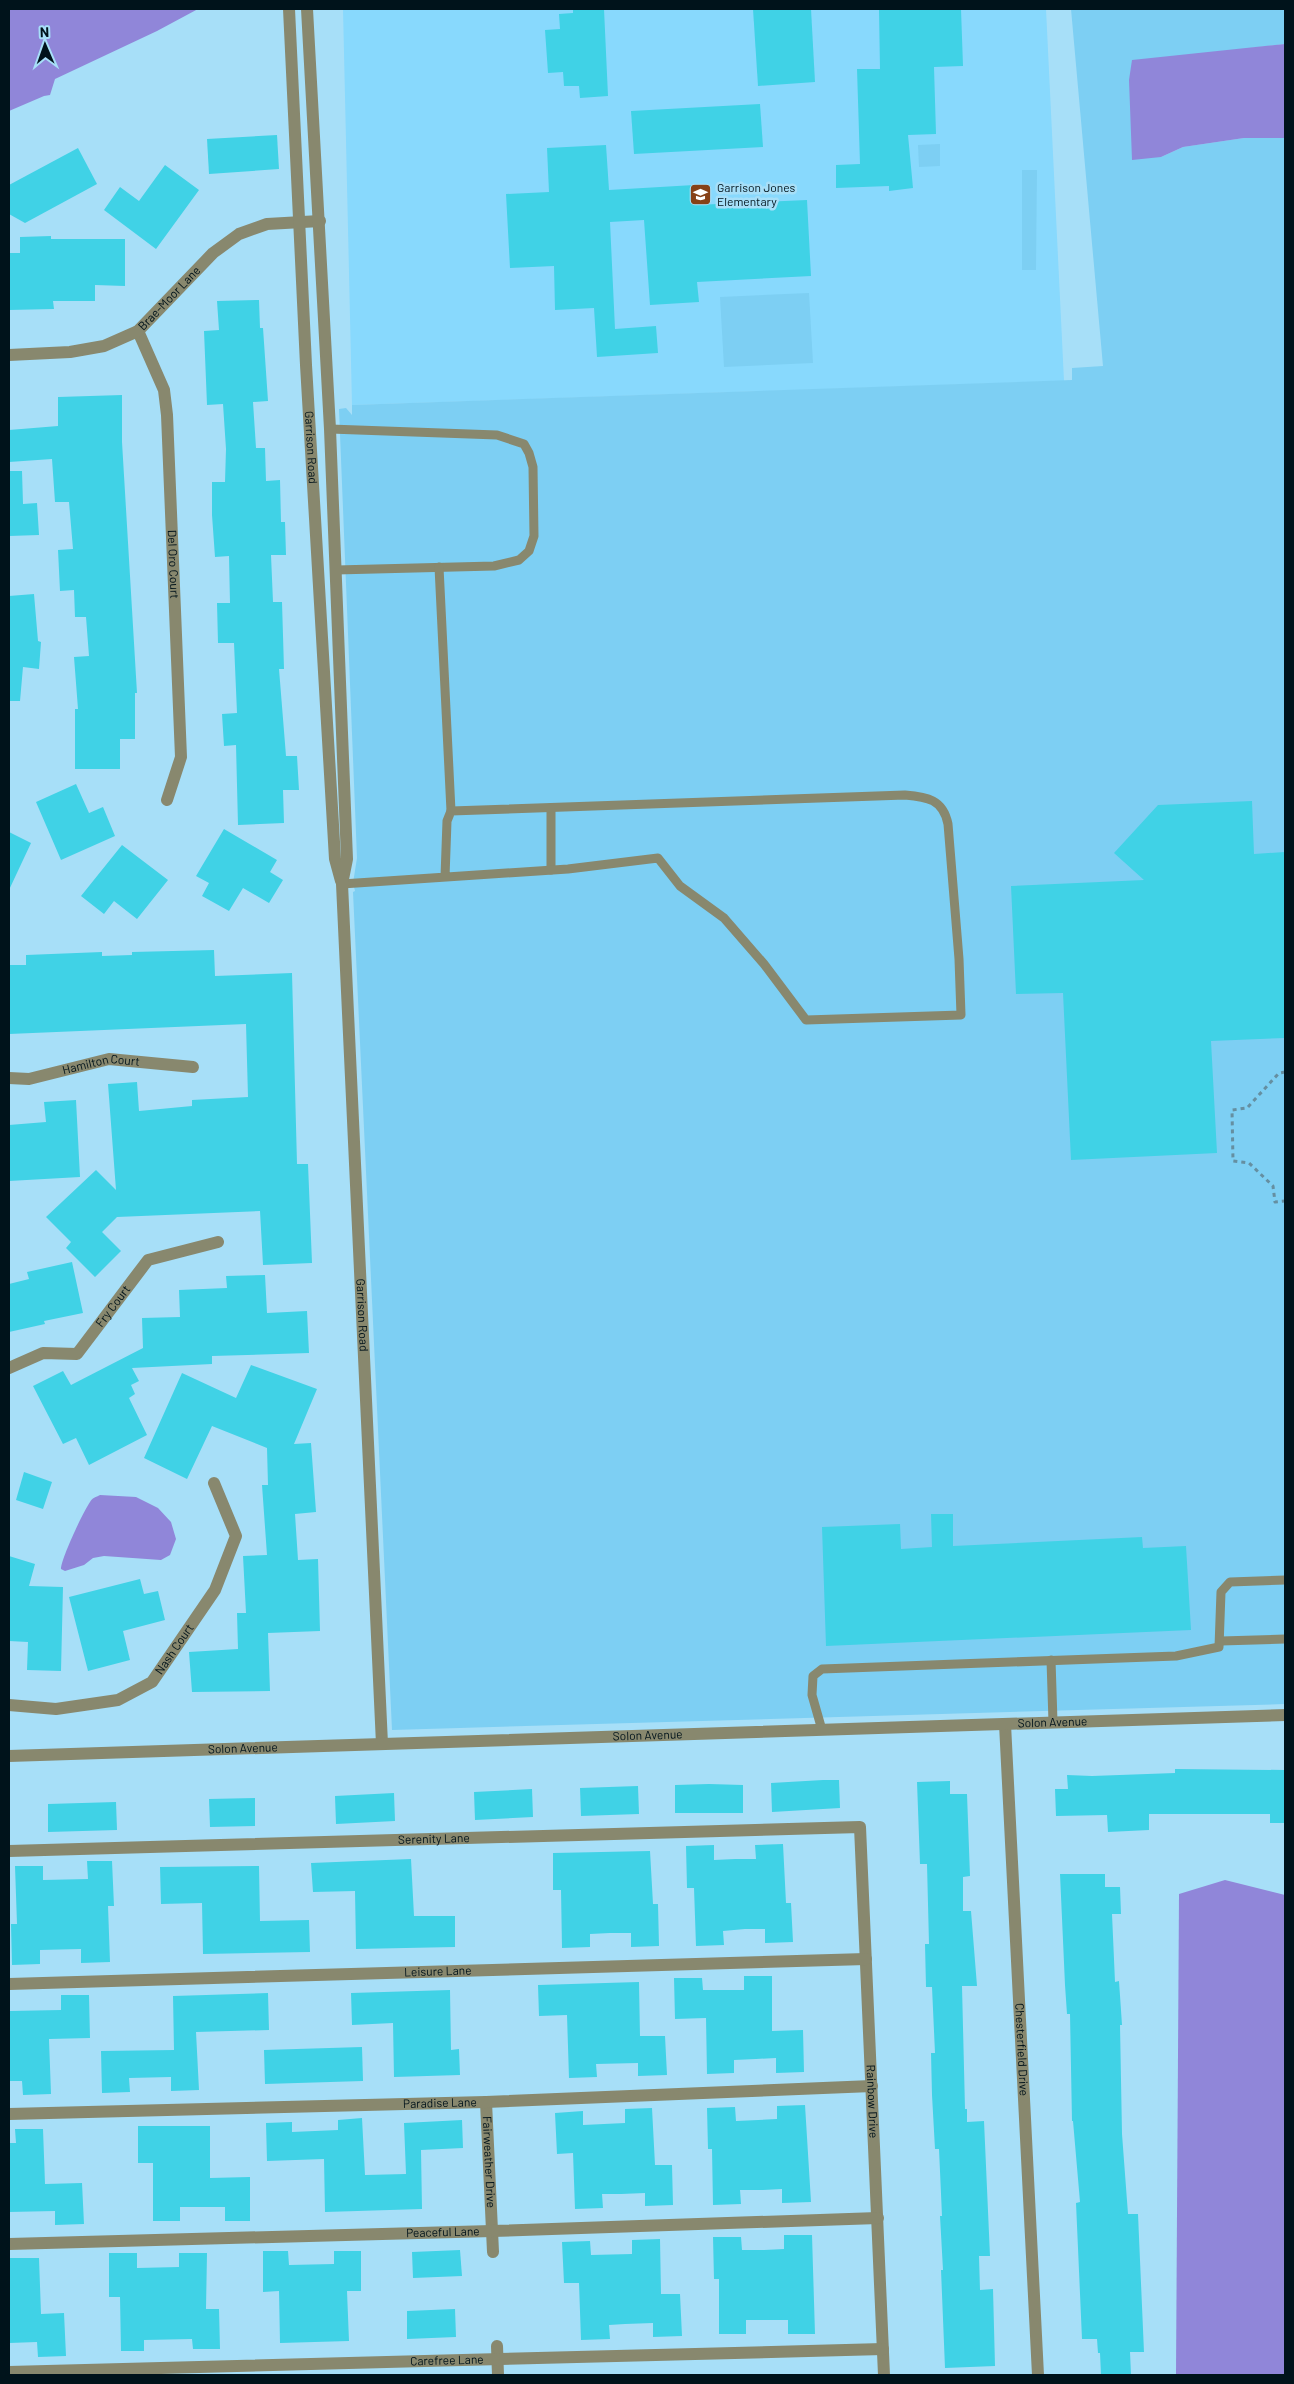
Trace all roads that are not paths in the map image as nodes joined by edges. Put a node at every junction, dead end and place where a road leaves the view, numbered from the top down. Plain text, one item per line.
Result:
1 (289, 9) edge
2 (307, 9) edge
3 (320, 221) junction
4 (299, 222) junction
5 (138, 331) junction
6 (9, 355) edge
7 (330, 429) junction
8 (439, 567) junction
9 (336, 570) junction
10 (167, 800) dead end
11 (551, 808) junction
12 (451, 811) junction
13 (551, 870) junction
14 (445, 877) junction
15 (342, 884) junction
16 (193, 1067) dead end
17 (9, 1078) edge
18 (218, 1242) dead end
19 (9, 1368) edge
20 (214, 1483) dead end
21 (1285, 1580) edge
22 (1285, 1639) edge
23 (1221, 1641) junction
24 (1051, 1660) junction
25 (9, 1705) edge
26 (1285, 1715) edge
27 (1052, 1722) junction
28 (1005, 1724) junction
29 (822, 1730) junction
30 (382, 1744) junction
31 (9, 1756) edge
32 (860, 1827) joint
33 (9, 1852) edge
34 (866, 1960) junction
35 (9, 1984) edge
36 (872, 2086) junction
37 (486, 2102) junction
38 (9, 2114) edge
39 (878, 2218) junction
40 (492, 2232) junction
41 (9, 2244) edge
42 (493, 2252) dead end
43 (883, 2349) junction
44 (497, 2352) junction
45 (9, 2372) edge
46 (498, 2375) edge
47 (884, 2375) edge
48 (1038, 2375) edge

1 - 4 street, Garrison Road
2 - 3 street, Garrison Road
3 - 4 street, Brae-Moor Lane
3 - 7 street, Garrison Road
4 - 5 street, Brae-Moor Lane
4 - 15 street, Garrison Road
5 - 6 street, Brae-Moor Lane
5 - 10 street, Del Oro Court
7 - 8 lane
7 - 9 street, Garrison Road
8 - 9 lane
8 - 12 lane
9 - 15 street, Garrison Road
11 - 12 lane
11 - 13 lane
11 - 13 lane
12 - 14 lane
13 - 14 lane
14 - 15 lane
15 - 30 street, Garrison Road
16 - 17 street, Hamilton Court
18 - 19 street, Fry Court
20 - 25 street, Nash Court
21 - 23 lane
22 - 23 lane
23 - 24 lane
24 - 27 lane
24 - 29 lane
26 - 27 street, Solon Avenue
27 - 28 street, Solon Avenue
28 - 29 street, Solon Avenue
28 - 48 street, Chesterfield Drive
29 - 30 street, Solon Avenue
30 - 31 street, Solon Avenue
32 - 33 street, Serenity Lane
32 - 34 street, Rainbow Drive
34 - 35 street, Leisure Lane
34 - 36 street, Rainbow Drive
36 - 37 street, Paradise Lane
36 - 39 street, Rainbow Drive
37 - 38 street, Paradise Lane
37 - 40 street, Fairweather Drive
39 - 40 street, Peaceful Lane
39 - 43 street, Rainbow Drive
40 - 41 street, Peaceful Lane
40 - 42 street, Fairweather Drive
43 - 44 street, Carefree Lane
43 - 47 street, Rainbow Drive
44 - 45 street, Carefree Lane
44 - 46 street

